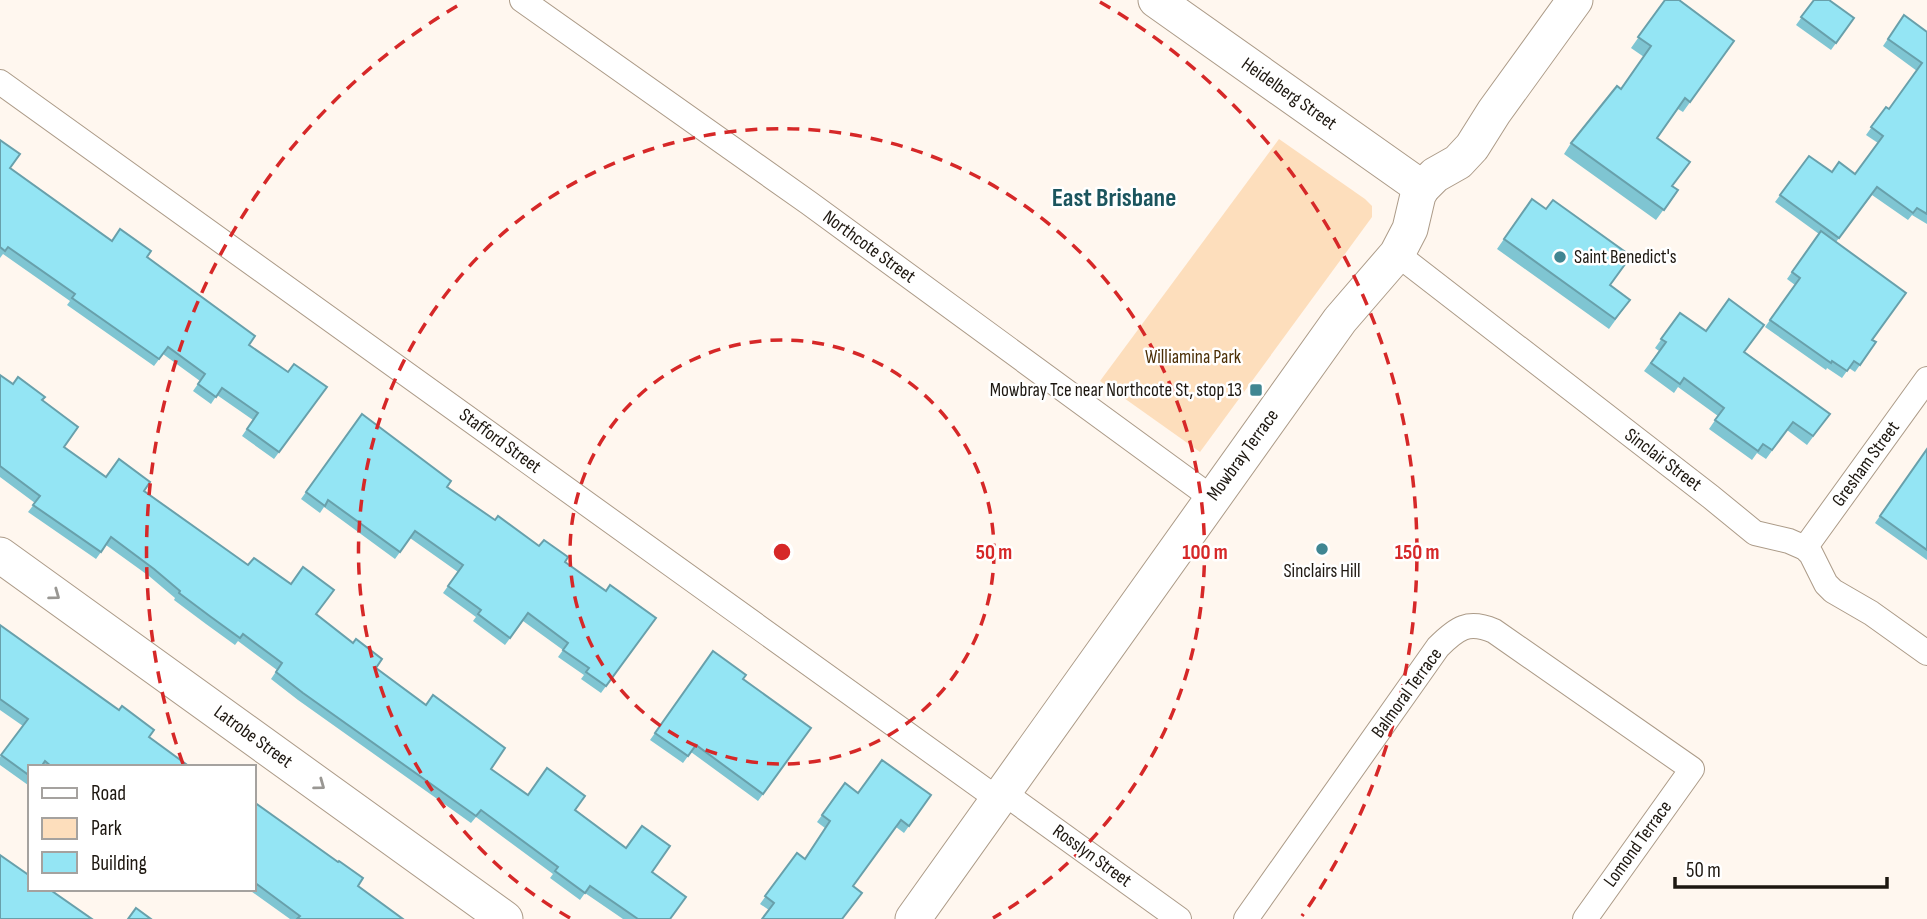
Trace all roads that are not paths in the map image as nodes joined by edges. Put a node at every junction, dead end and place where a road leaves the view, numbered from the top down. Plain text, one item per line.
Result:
1 (522, 0) edge
2 (1156, 0) edge
3 (1575, 0) edge
4 (0, 82) edge
5 (1422, 188) junction
6 (1397, 254) junction
7 (1927, 379) edge
8 (1212, 498) junction
9 (1805, 548) junction
10 (0, 555) edge
11 (1927, 653) edge
12 (1692, 769) joint
13 (1002, 797) junction
14 (505, 919) edge
15 (913, 919) edge
16 (1179, 919) edge
17 (1246, 919) edge
18 (1584, 919) edge

1 - 8 street, Northcote Street
2 - 5 street, Heidelberg Street
3 - 5 street
4 - 13 street, Stafford Street
5 - 6 street, Mowbray Terrace
6 - 8 street, Mowbray Terrace
6 - 9 street, Sinclair Street
7 - 9 street, Gresham Street
8 - 13 street, Mowbray Terrace
9 - 11 street
10 -> 14 street, Latrobe Street
12 - 17 street, Balmoral Terrace
12 - 18 street, Lomond Terrace
13 - 15 street, Mowbray Terrace
13 - 16 street, Rosslyn Street

